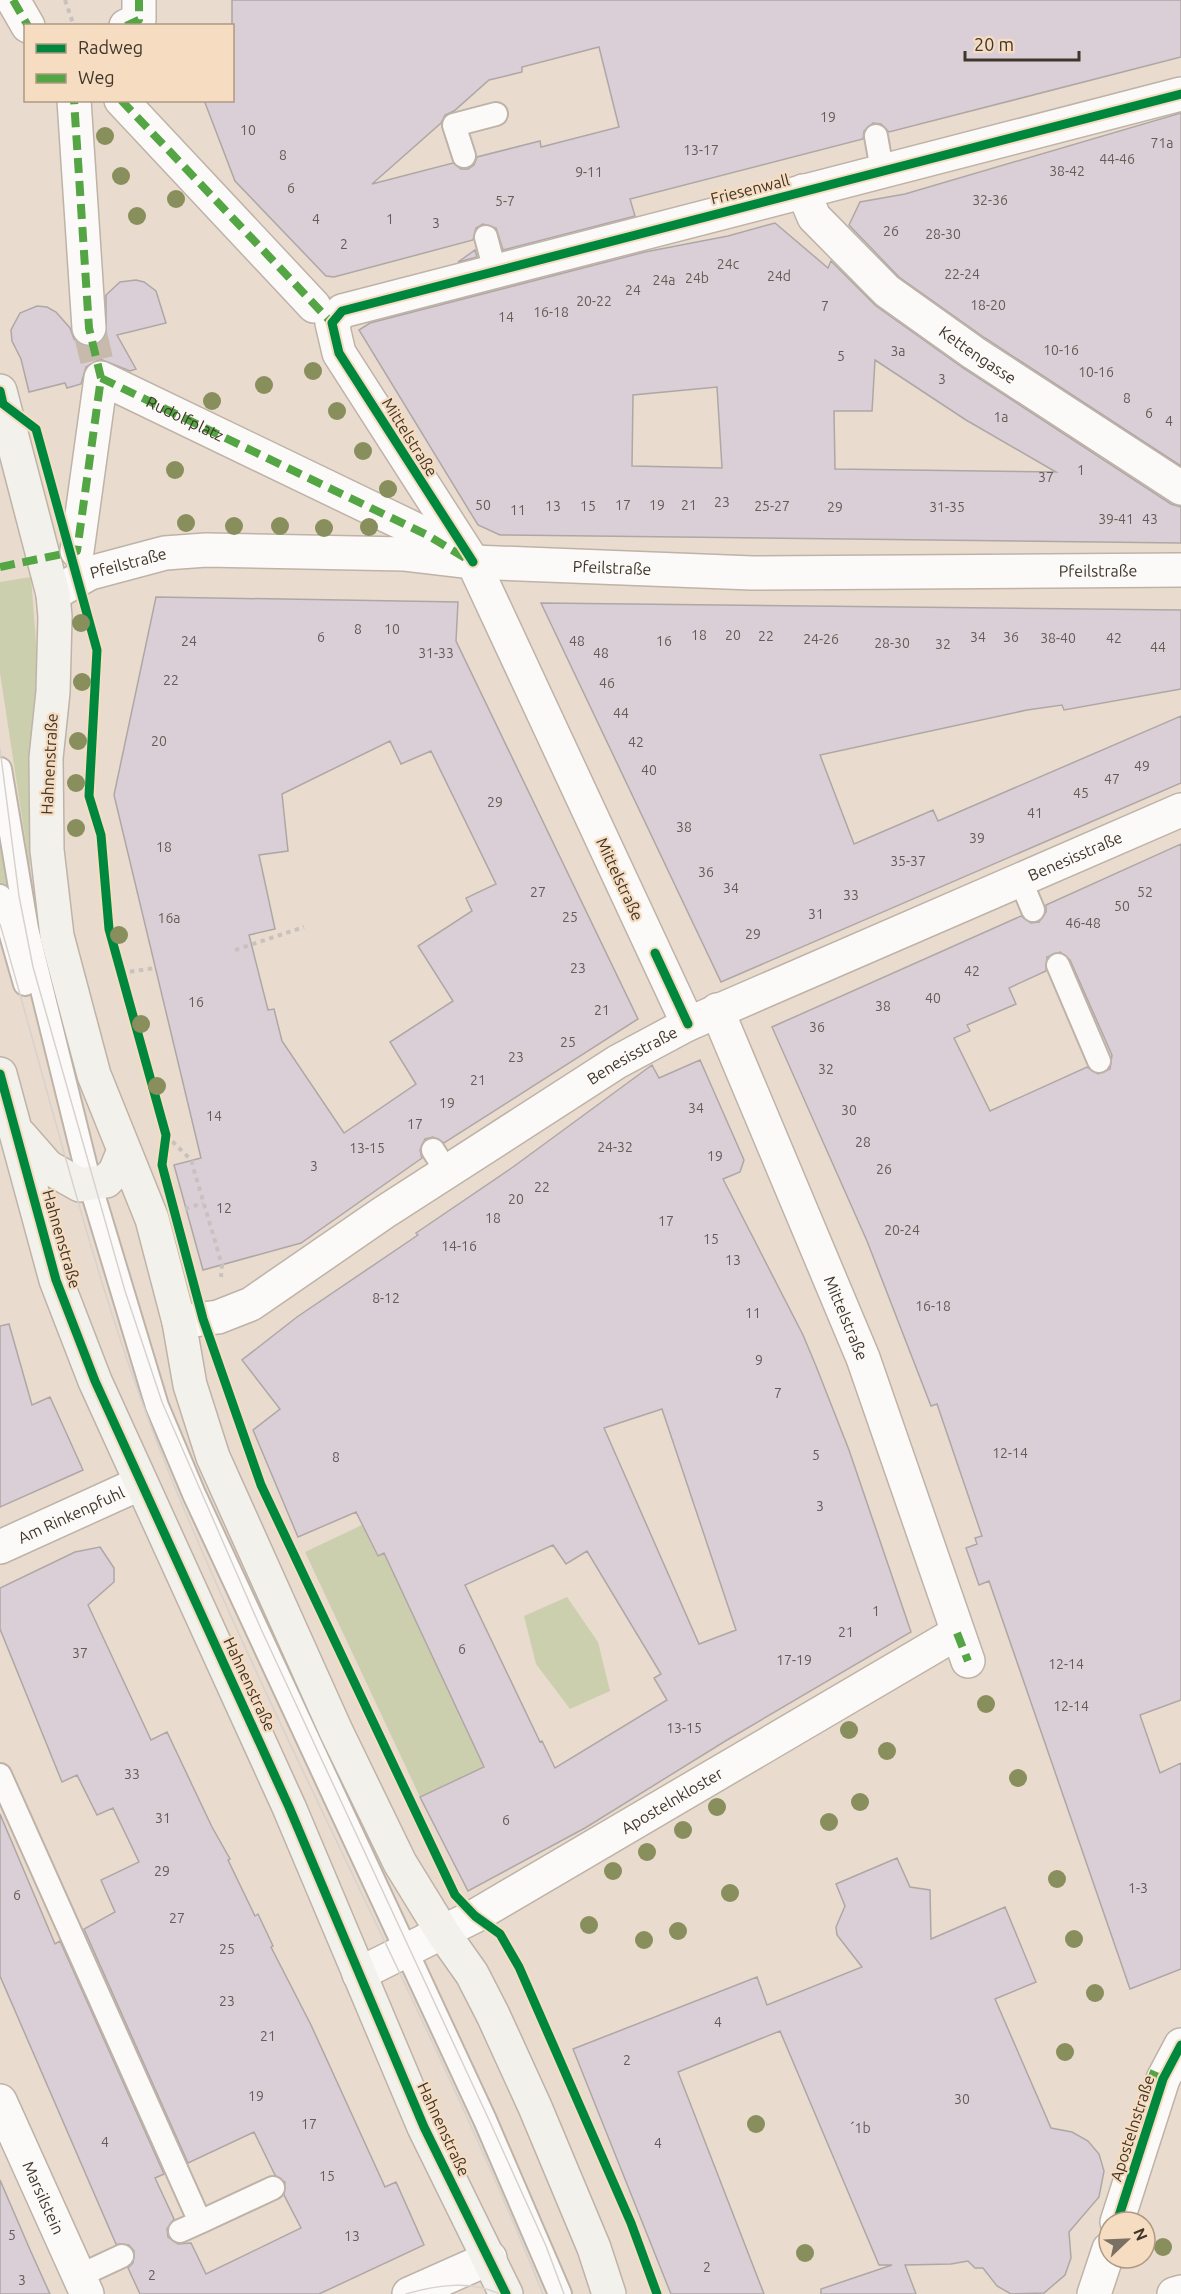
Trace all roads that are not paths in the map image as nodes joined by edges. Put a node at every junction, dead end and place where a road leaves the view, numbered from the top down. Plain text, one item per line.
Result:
1 (13, 0) edge
2 (139, 0) edge
3 (27, 24) edge
4 (130, 24) edge
5 (1181, 94) edge
6 (74, 102) edge
7 (123, 102) edge
8 (496, 114) dead end
9 (876, 136) dead end
10 (464, 156) dead end
11 (882, 170) junction
12 (803, 191) junction
13 (486, 237) dead end
14 (495, 271) junction
15 (323, 314) junction
16 (89, 328) tunnel mouth
17 (0, 391) edge
18 (1181, 488) edge
19 (427, 535) dead end
20 (77, 551) dead end
21 (472, 562) junction
22 (1181, 570) edge
23 (53, 594) junction
24 (0, 769) edge
25 (1181, 810) edge
26 (1020, 879) junction
27 (0, 896) edge
28 (1034, 910) dead end
29 (1058, 965) dead end
30 (703, 1017) junction
31 (1099, 1061) dead end
32 (0, 1074) edge
33 (15, 1129) junction
34 (124, 1150) junction
35 (85, 1185) junction
36 (178, 1322) junction
37 (141, 1483) junction
38 (0, 1547) edge
39 (962, 1647) joint
40 (0, 1775) edge
41 (443, 1933) junction
42 (401, 1954) junction
43 (359, 1974) junction
44 (1181, 2045) edge
45 (0, 2101) edge
46 (273, 2188) dead end
47 (1122, 2210) edge
48 (122, 2256) dead end
49 (490, 2258) junction
50 (1106, 2270) edge
51 (83, 2285) edge
52 (1104, 2291) edge
53 (1181, 2292) edge
54 (409, 2294) edge
55 (506, 2294) edge
56 (546, 2294) edge
57 (560, 2294) edge
58 (609, 2294) edge
59 (1174, 2294) edge

1 - 3 street
2 - 4 street
5 - 11 street, Friesenwall
6 - 16 street
7 - 15 street
8 - 10 lane
9 - 11 lane
11 - 12 street, Friesenwall
12 - 14 street, Friesenwall
12 - 18 street, Kettengasse
13 - 14 lane
14 - 15 street, Friesenwall
15 - 21 street, Mittelstraße
17 - 23 main road, Hahnenstraße
19 - 20 street, Rudolfplatz
21 - 22 street, Pfeilstraße
21 - 23 street, Pfeilstraße
21 - 30 street, Mittelstraße
23 - 34 main road, Hahnenstraße
24 - 35 lane
25 - 26 street, Benesisstraße
26 - 28 lane
26 - 30 street, Benesisstraße
27 - 35 lane
29 - 31 lane
30 - 36 street, Benesisstraße
30 - 39 street, Mittelstraße
32 - 33 main road, Hahnenstraße
33 - 35 main road
33 - 37 main road, Hahnenstraße
34 - 35 main road
34 - 36 main road, Hahnenstraße
35 - 42 lane
36 - 41 main road, Hahnenstraße
37 - 38 street, Am Rinkenpfuhl
37 - 43 main road, Hahnenstraße
39 - 41 street, Apostelnkloster
40 - 46 lane
41 - 42 street, Apostelnkloster
41 - 58 main road, Hahnenstraße
42 - 43 street, Apostelnkloster
42 - 56 lane
42 - 57 lane
43 - 49 main road, Hahnenstraße
44 - 47 street, Apostelnstraße
45 - 51 street, Marsilstein
48 - 51 lane
49 - 54 street
49 - 55 main road, Hahnenstraße
50 - 52 street
53 - 59 street

